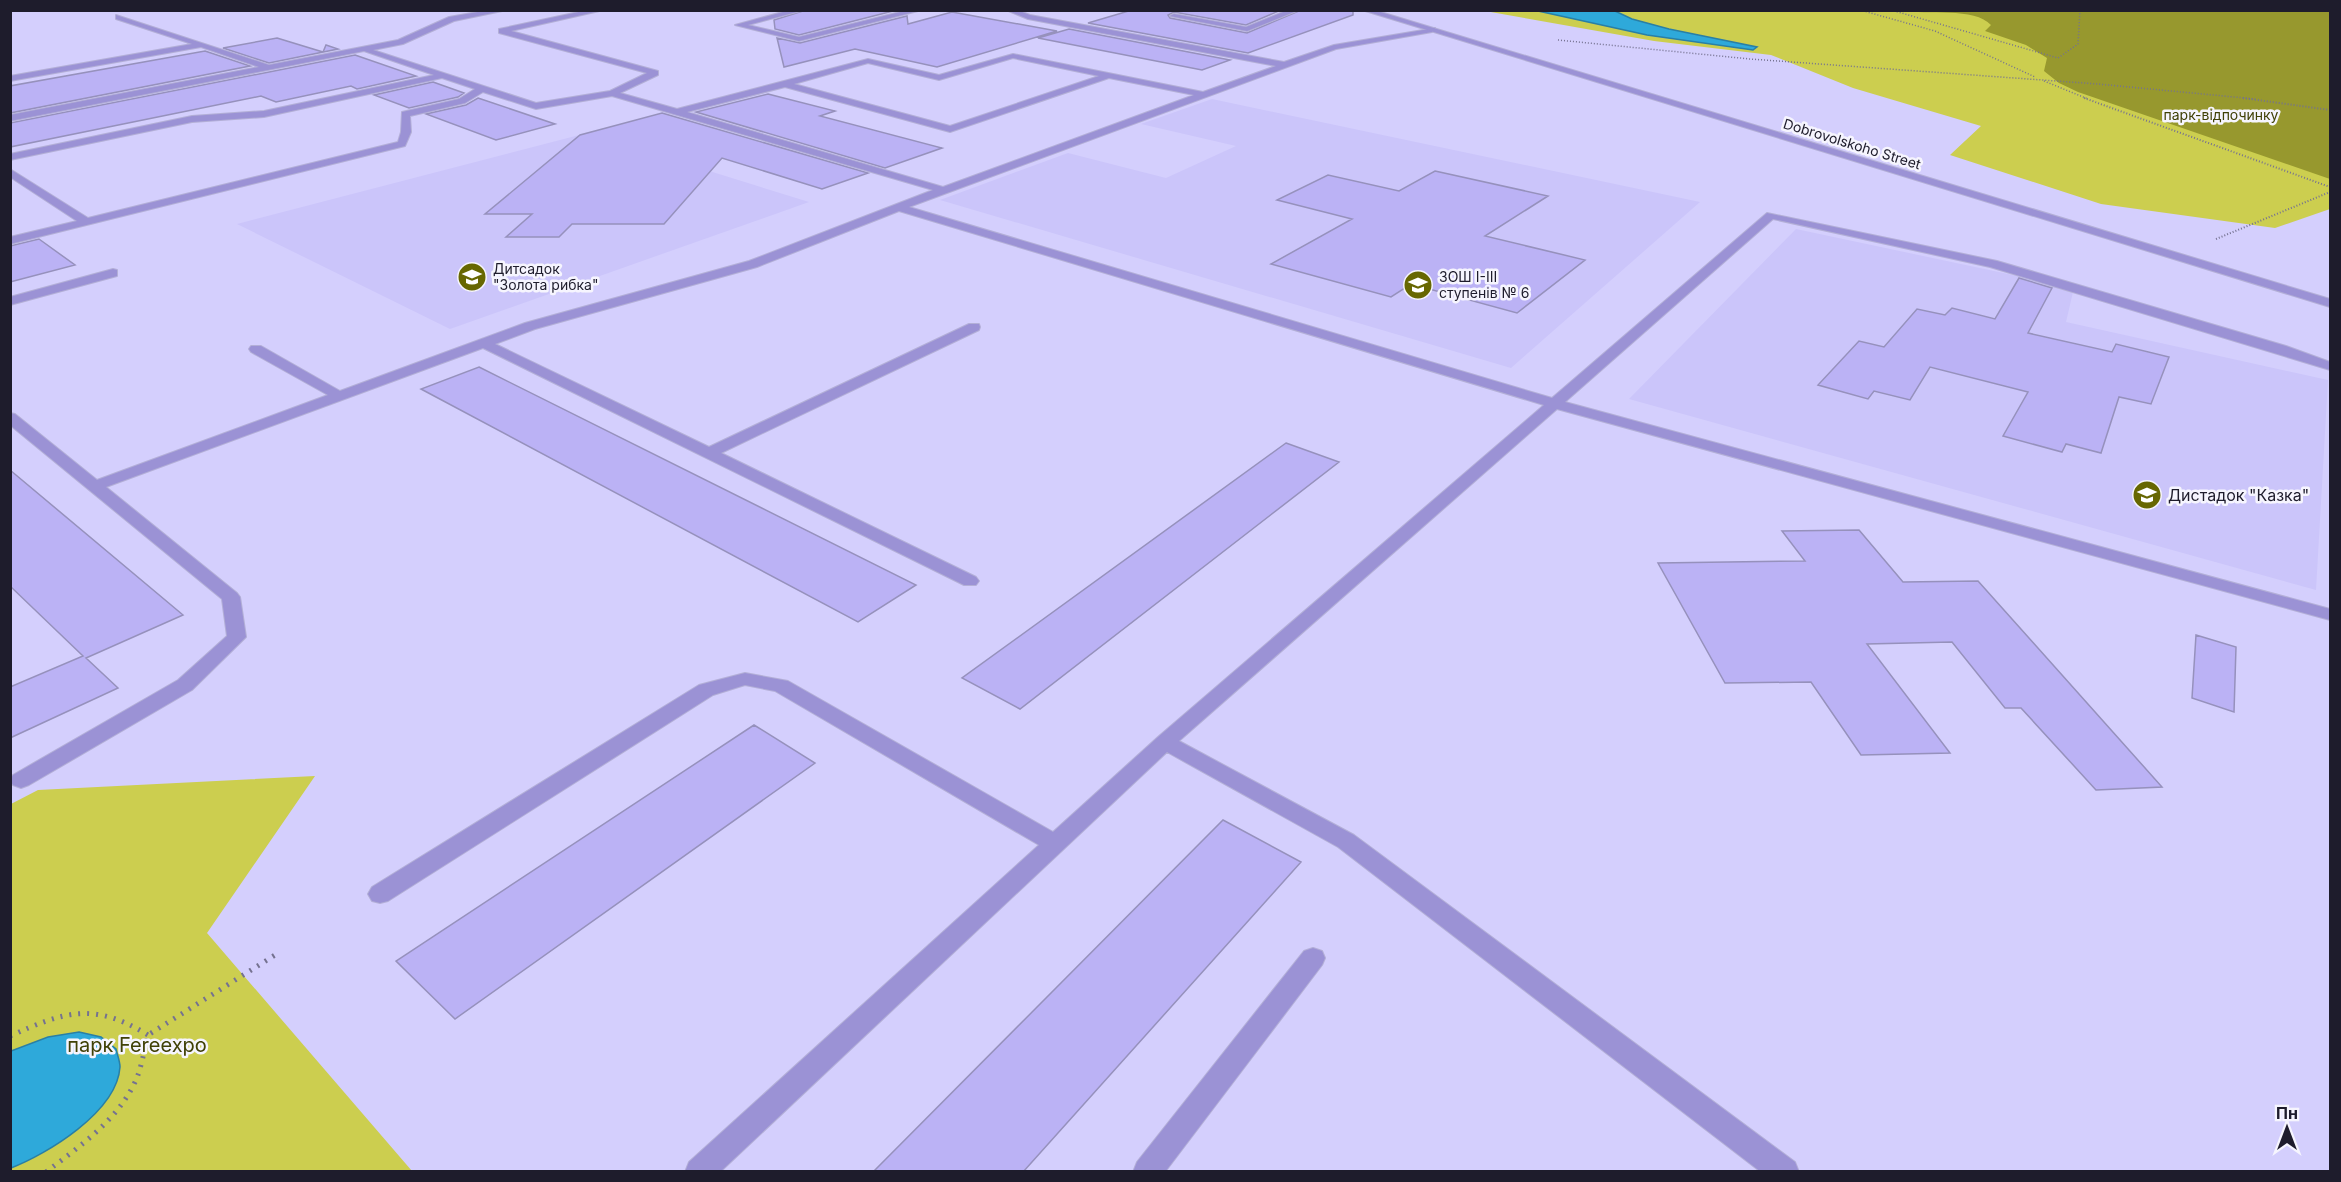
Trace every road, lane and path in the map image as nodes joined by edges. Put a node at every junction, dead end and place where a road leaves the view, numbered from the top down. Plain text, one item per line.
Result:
1 (504, 10) edge
2 (601, 10) edge
3 (801, 10) edge
4 (919, 10) edge
5 (1009, 10) edge
6 (1296, 10) edge
7 (1365, 10) edge
8 (1860, 10) edge
9 (1891, 10) edge
10 (2080, 10) edge
11 (442, 15) dead end
12 (1174, 16) dead end
13 (119, 17) dead end
14 (452, 19) junction
15 (1432, 30) junction
16 (1557, 40) dead end
17 (201, 45) junction
18 (364, 49) junction
19 (1287, 65) junction
20 (269, 68) junction
21 (1109, 75) junction
22 (443, 76) junction
23 (10, 79) edge
24 (2039, 79) junction
25 (785, 84) junction
26 (482, 89) junction
27 (612, 93) junction
28 (1206, 95) junction
29 (2331, 110) edge
30 (677, 112) junction
31 (10, 118) edge
32 (10, 157) edge
33 (10, 172) edge
34 (2331, 187) edge
35 (943, 190) junction
36 (2331, 192) edge
37 (900, 208) junction
38 (86, 222) junction
39 (10, 241) edge
40 (2176, 256) junction
41 (113, 273) dead end
42 (10, 301) edge
43 (2331, 303) edge
44 (974, 327) dead end
45 (483, 343) junction
46 (256, 349) dead end
47 (2331, 366) edge
48 (339, 396) junction
49 (1553, 403) junction
50 (10, 417) edge
51 (709, 453) junction
52 (95, 486) junction
53 (969, 581) dead end
54 (2331, 615) edge
55 (1165, 742) junction
56 (21, 780) dead end
57 (1056, 844) junction
58 (380, 894) dead end
59 (275, 955) dead end
60 (1313, 958) dead end
61 (148, 1035) junction
62 (10, 1036) edge
63 (46, 1172) edge
64 (699, 1172) edge
65 (1147, 1172) edge
66 (1785, 1172) edge

1 - 14 street
2 - 27 street
3 - 4 street
5 - 19 street
6 - 12 street
7 - 15 street, Dobrovolskoho Street
8 - 24 path
9 - 10 path
11 - 14 street
13 - 17 street
14 - 18 street
15 - 19 street
15 - 40 street, Dobrovolskoho Street
16 - 24 path
17 - 20 street
17 - 23 street
18 - 20 street
18 - 22 street
19 - 28 street
20 - 31 street
21 - 25 street
21 - 25 street
21 - 28 street
22 - 26 street
22 - 32 street
24 - 29 path
24 - 34 path
25 - 30 street
26 - 27 street
26 - 38 street
27 - 30 street
28 - 35 street
30 - 35 street
33 - 38 street
35 - 37 street
36 - 40 path
37 - 45 street
37 - 49 street
38 - 39 street
40 - 43 street, Dobrovolskoho Street
41 - 42 street
44 - 51 street
45 - 48 street
45 - 51 street
46 - 48 street
47 - 49 street
48 - 52 street
49 - 54 street
49 - 55 street
50 - 52 street
51 - 53 street
52 - 56 street
55 - 57 street
55 - 66 street
57 - 58 street
57 - 64 street
59 - 61 path
60 - 65 street
61 - 62 path
61 - 63 path

